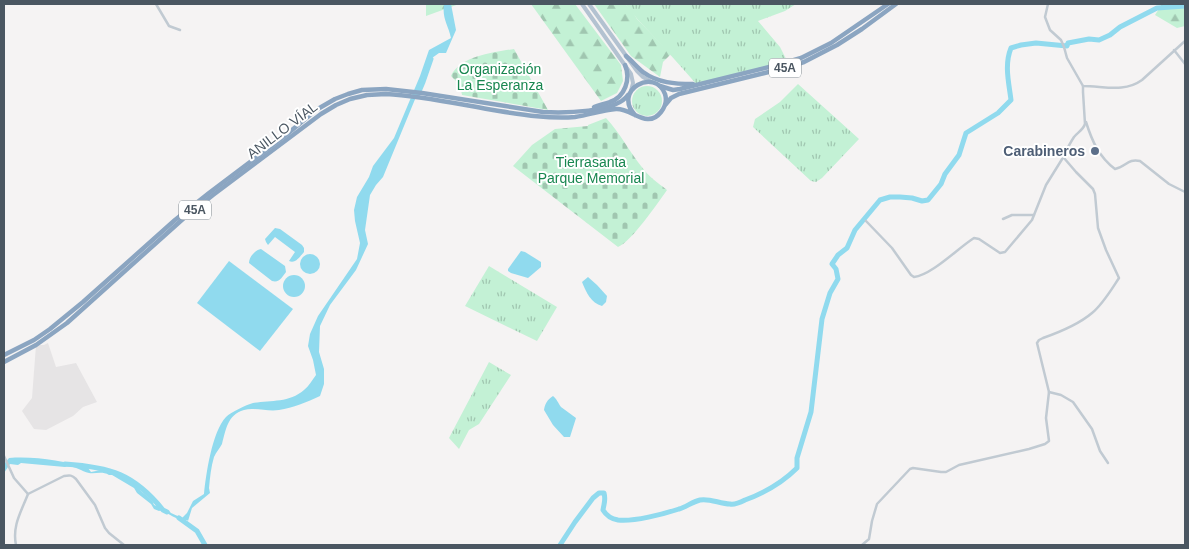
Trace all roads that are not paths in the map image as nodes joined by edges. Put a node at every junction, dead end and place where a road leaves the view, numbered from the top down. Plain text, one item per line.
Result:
1 (156, 4) edge
2 (582, 4) edge
3 (589, 4) edge
4 (888, 4) edge
5 (896, 4) edge
6 (1048, 4) edge
7 (180, 30) dead end
8 (1185, 41) edge
9 (1174, 50) junction
10 (626, 56) junction
11 (1185, 64) edge
12 (625, 65) junction
13 (652, 82) junction
14 (706, 83) junction
15 (659, 86) junction
16 (1084, 86) junction
17 (630, 92) junction
18 (404, 93) junction
19 (421, 96) junction
20 (665, 106) junction
21 (585, 110) junction
22 (635, 115) junction
23 (1086, 121) junction
24 (1064, 156) junction
25 (1185, 192) edge
26 (1034, 215) junction
27 (1003, 219) dead end
28 (866, 221) dead end
29 (4, 356) edge
30 (4, 362) edge
31 (1049, 392) junction
32 (4, 456) edge
33 (1108, 463) dead end
34 (28, 494) junction
35 (16, 545) edge
36 (124, 545) edge
37 (862, 545) edge

1 - 7 street
2 - 12 main road
3 - 10 main road
4 - 14 highway, 45A
5 - 20 highway, 45A
6 - 16 street
8 - 9 street
9 - 11 street
9 - 16 street
10 - 13 main road
10 - 14 highway
12 - 17 main road
12 - 21 highway
13 - 15 highway
13 - 17 highway
14 - 15 highway, 45A
15 - 20 highway
16 - 23 street
17 - 21 highway, ANILLO VÍAL / 45A
17 - 22 highway
18 - 19 highway, ANILLO VÍAL / 45A
18 - 29 highway, ANILLO VÍAL / 45A
18 - 30 highway, ANILLO VÍAL / 45A
19 - 21 highway, ANILLO VÍAL / 45A
19 - 22 highway, ANILLO VÍAL / 45A
20 - 22 highway
23 - 24 street
23 - 25 street
24 - 26 street
24 - 31 street
26 - 27 street
26 - 28 street
31 - 33 street
31 - 37 street
32 - 34 street
34 - 35 street
34 - 36 street

